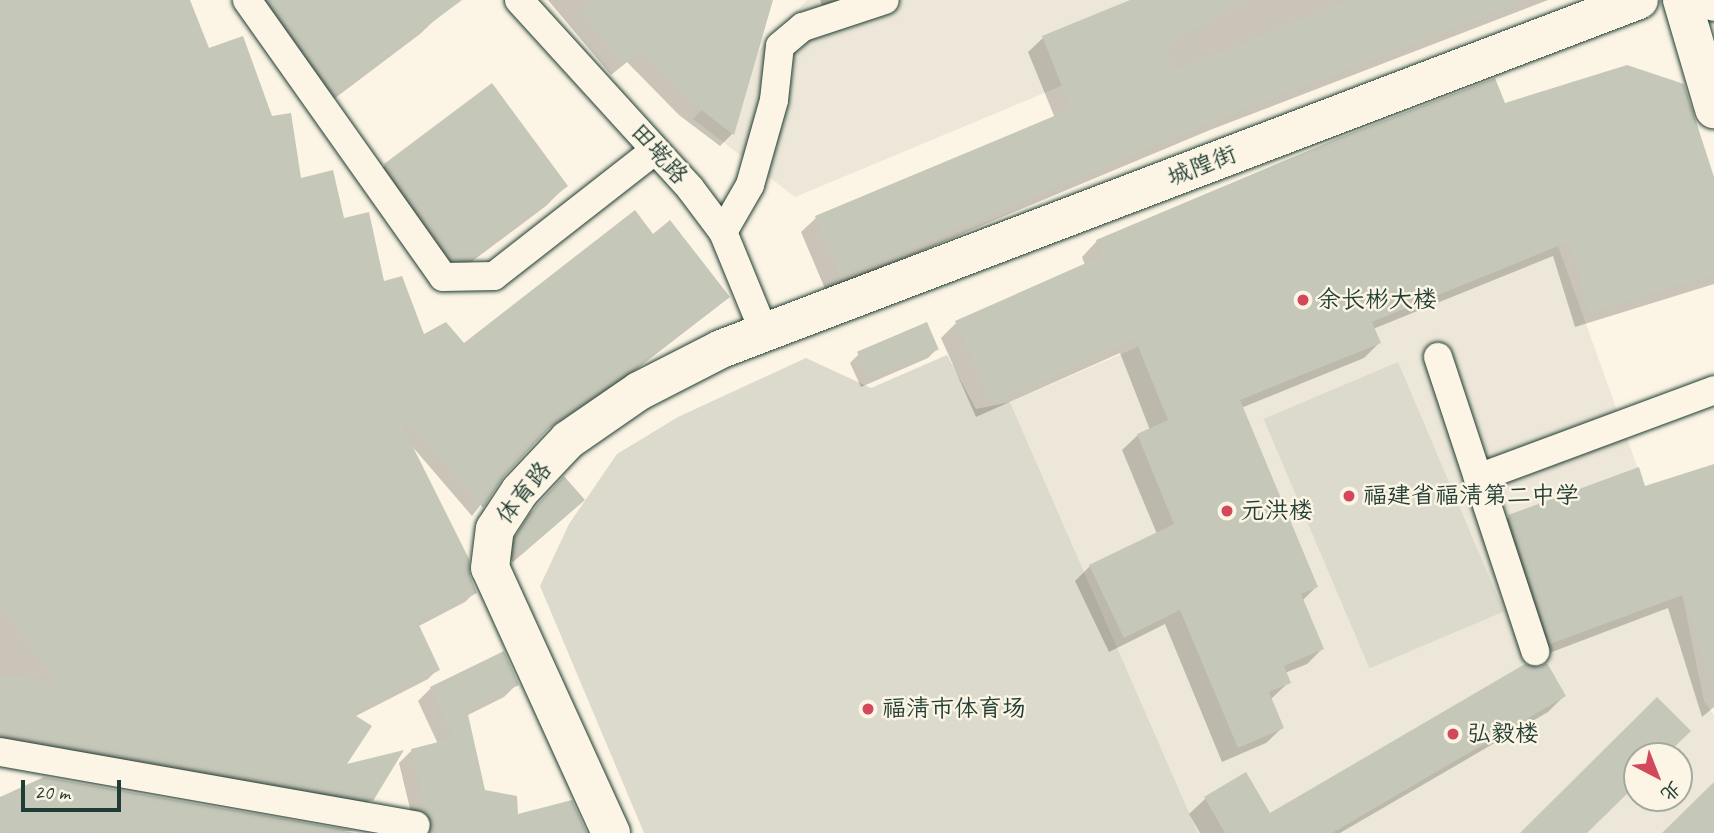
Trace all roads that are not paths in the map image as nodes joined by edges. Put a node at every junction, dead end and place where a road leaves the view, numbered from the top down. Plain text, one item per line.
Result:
1 (247, 0) edge
2 (519, 0) edge
3 (885, 0) edge
4 (1639, 0) edge
5 (1682, 0) edge
6 (1714, 109) edge
7 (655, 150) junction
8 (723, 232) junction
9 (764, 332) junction
10 (1438, 357) dead end
11 (1714, 390) edge
12 (1478, 478) junction
13 (1535, 651) dead end
14 (0, 752) edge
15 (416, 825) dead end
16 (611, 833) edge

1 - 7 street
2 - 7 street, 田墘路
3 - 8 street
4 - 9 street, 城隍街
5 - 6 street
7 - 8 street, 田墘路
8 - 9 street, 田墘路
9 - 16 street, 体育路
10 - 12 street
11 - 12 street
12 - 13 street
14 - 15 street

